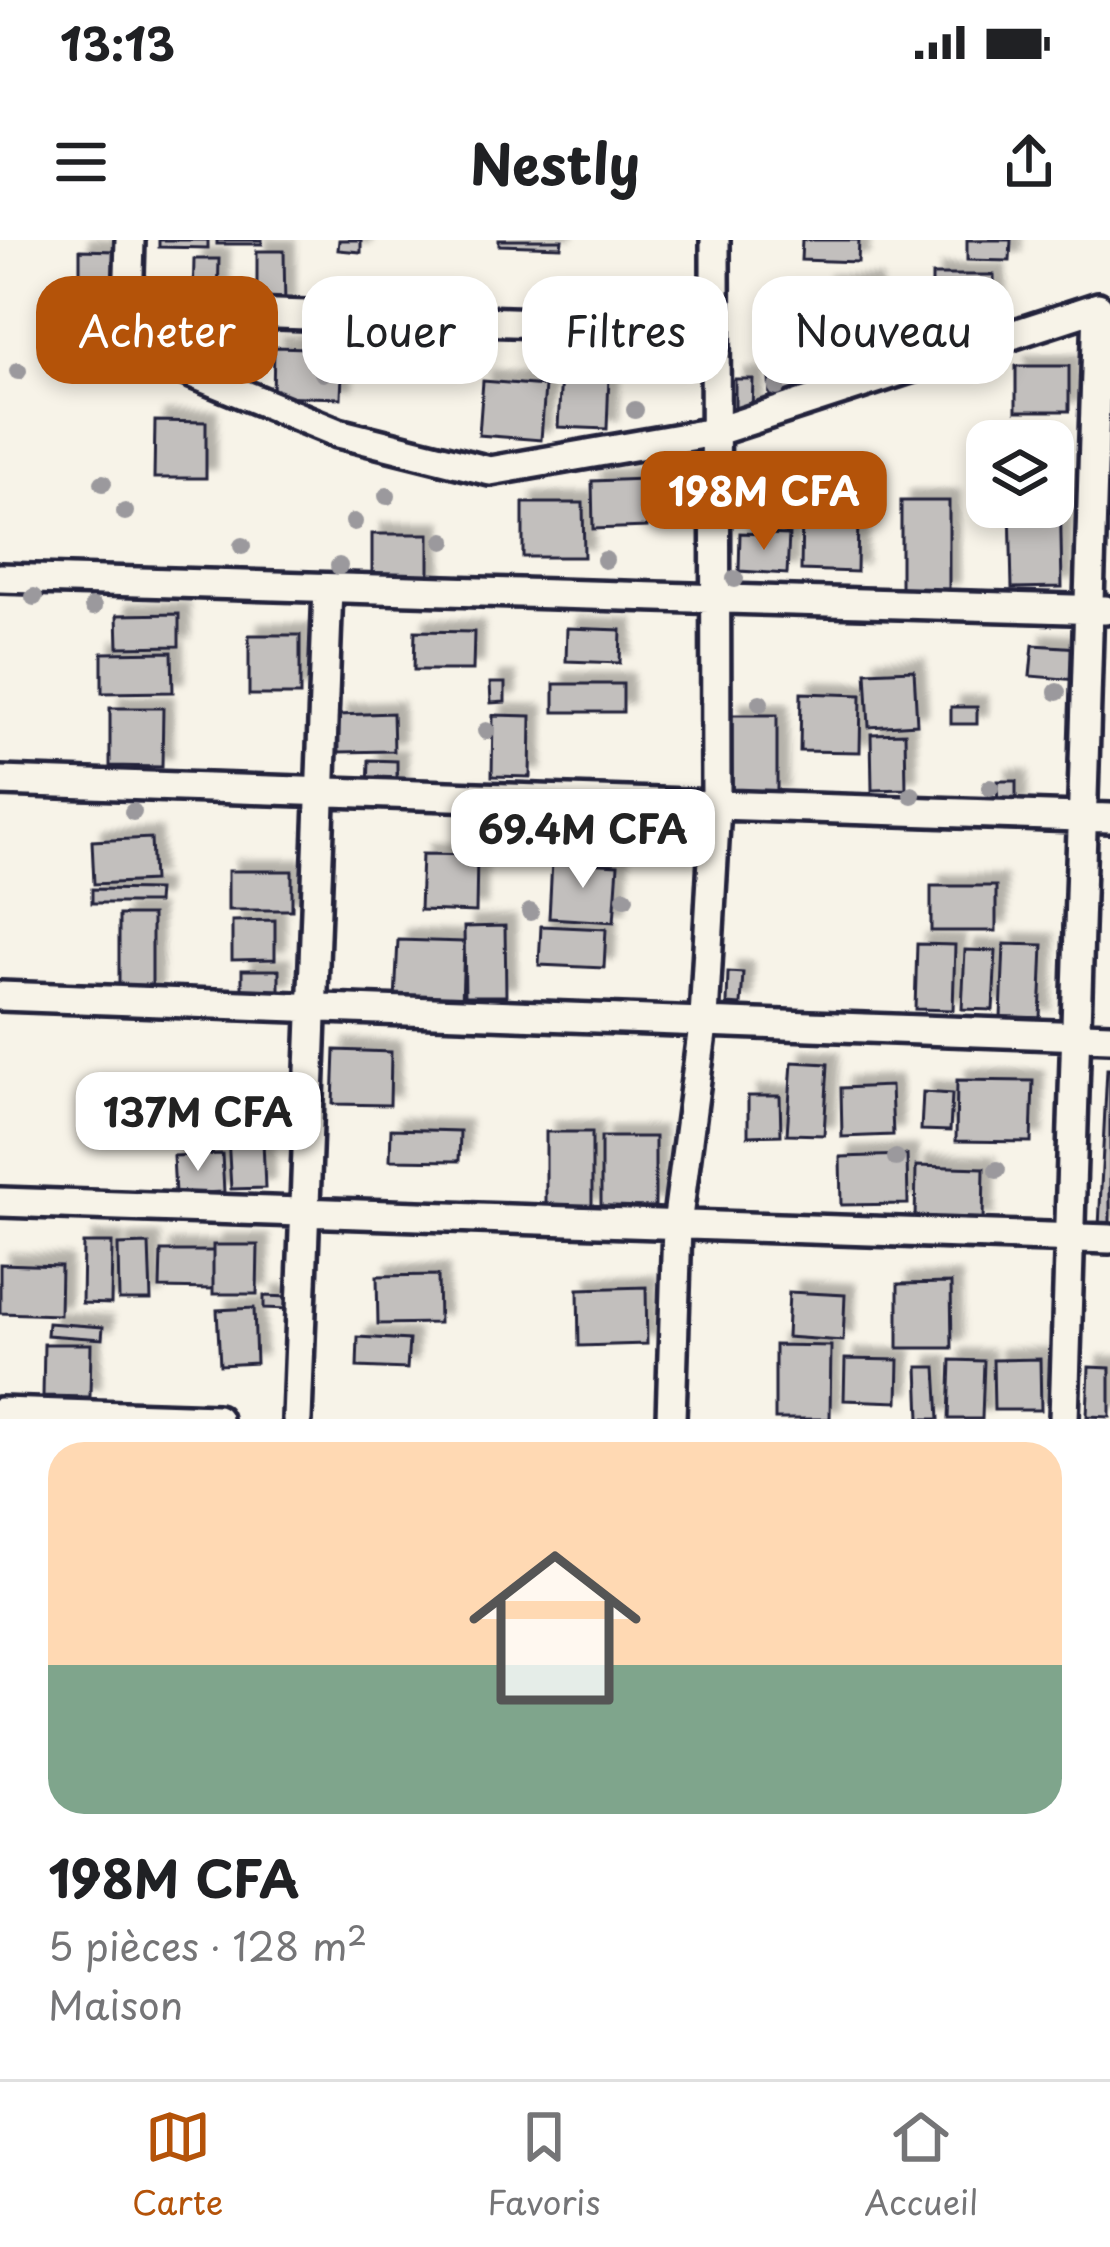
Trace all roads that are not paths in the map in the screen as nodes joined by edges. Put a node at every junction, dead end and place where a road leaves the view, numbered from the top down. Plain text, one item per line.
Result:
1 (130, 240) edge
2 (715, 240) edge
3 (129, 276) edge
4 (715, 276) edge
5 (278, 314) edge
6 (522, 322) edge
7 (218, 384) edge
8 (714, 384) edge
9 (1104, 405) edge
10 (714, 432) junction
11 (0, 578) edge
12 (328, 588) junction
13 (715, 598) junction
14 (1101, 610) edge
15 (0, 781) edge
16 (321, 791) junction
17 (716, 806) junction
18 (1097, 817) edge
19 (0, 995) edge
20 (313, 1007) junction
21 (704, 1018) junction
22 (1077, 1036) junction
23 (1110, 1037) edge
24 (0, 1202) edge
25 (304, 1212) junction
26 (677, 1225) junction
27 (1070, 1238) junction
28 (1110, 1239) edge
29 (0, 1412) edge
30 (217, 1419) edge
31 (297, 1419) edge
32 (670, 1419) edge
33 (1064, 1419) edge

1 - 3 street
2 - 4 street
5 - 6 street
7 - 10 street
8 - 10 street
9 - 10 street
9 - 14 street
10 - 13 street
11 - 12 street
12 - 13 street
12 - 16 street
13 - 14 street
13 - 17 street
14 - 18 street
15 - 16 street
16 - 17 street
16 - 20 street
17 - 18 street
17 - 21 street
18 - 22 street
19 - 20 street
20 - 21 street
20 - 25 street
21 - 22 street
21 - 26 street
22 - 23 street
22 - 27 street
24 - 25 street
25 - 26 street
25 - 31 street
26 - 27 street
26 - 32 street
27 - 28 street
27 - 33 street
29 - 30 street

